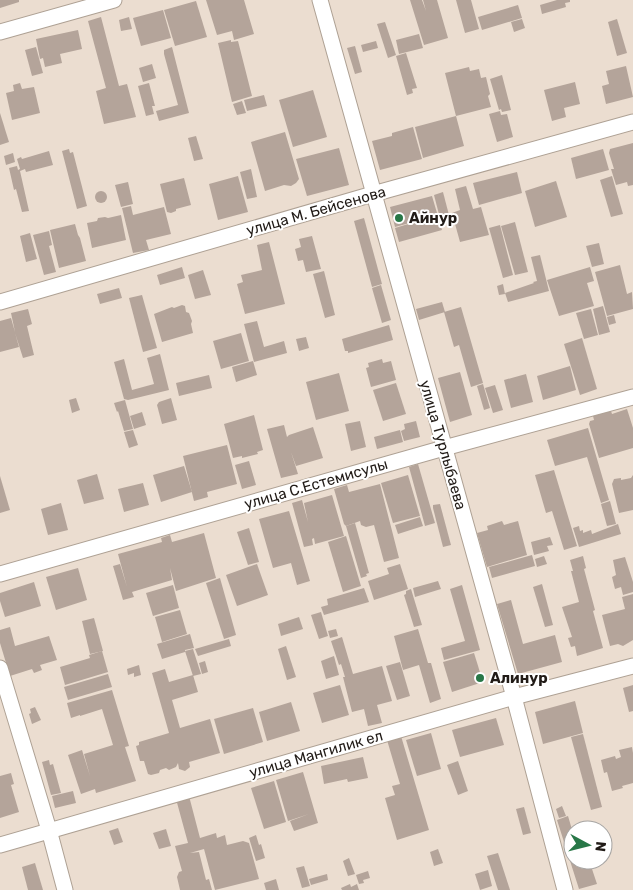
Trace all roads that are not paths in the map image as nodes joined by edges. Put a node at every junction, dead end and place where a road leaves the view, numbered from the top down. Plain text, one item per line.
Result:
1 (114, 0) edge
2 (320, 0) edge
3 (0, 32) edge
4 (633, 122) edge
5 (373, 194) junction
6 (0, 302) edge
7 (633, 397) edge
8 (444, 448) junction
9 (0, 574) edge
10 (633, 666) edge
11 (0, 668) edge
12 (514, 697) junction
13 (49, 830) junction
14 (0, 845) edge
15 (65, 890) edge
16 (565, 890) edge

1 - 3 street
2 - 5 street, улица Турлыбаева
4 - 5 street, улица М. Бейсенова
5 - 6 street, улица М. Бейсенова
5 - 8 street, улица Турлыбаева
7 - 8 street, улица С.Естемисулы
8 - 9 street, улица С.Естемисулы
8 - 12 street, улица Турлыбаева
10 - 12 street, улица Мангилик ел
11 - 13 street
12 - 13 street, улица Мангилик ел
12 - 16 street, улица Турлыбаева
13 - 14 street, улица Мангилик ел
13 - 15 street

